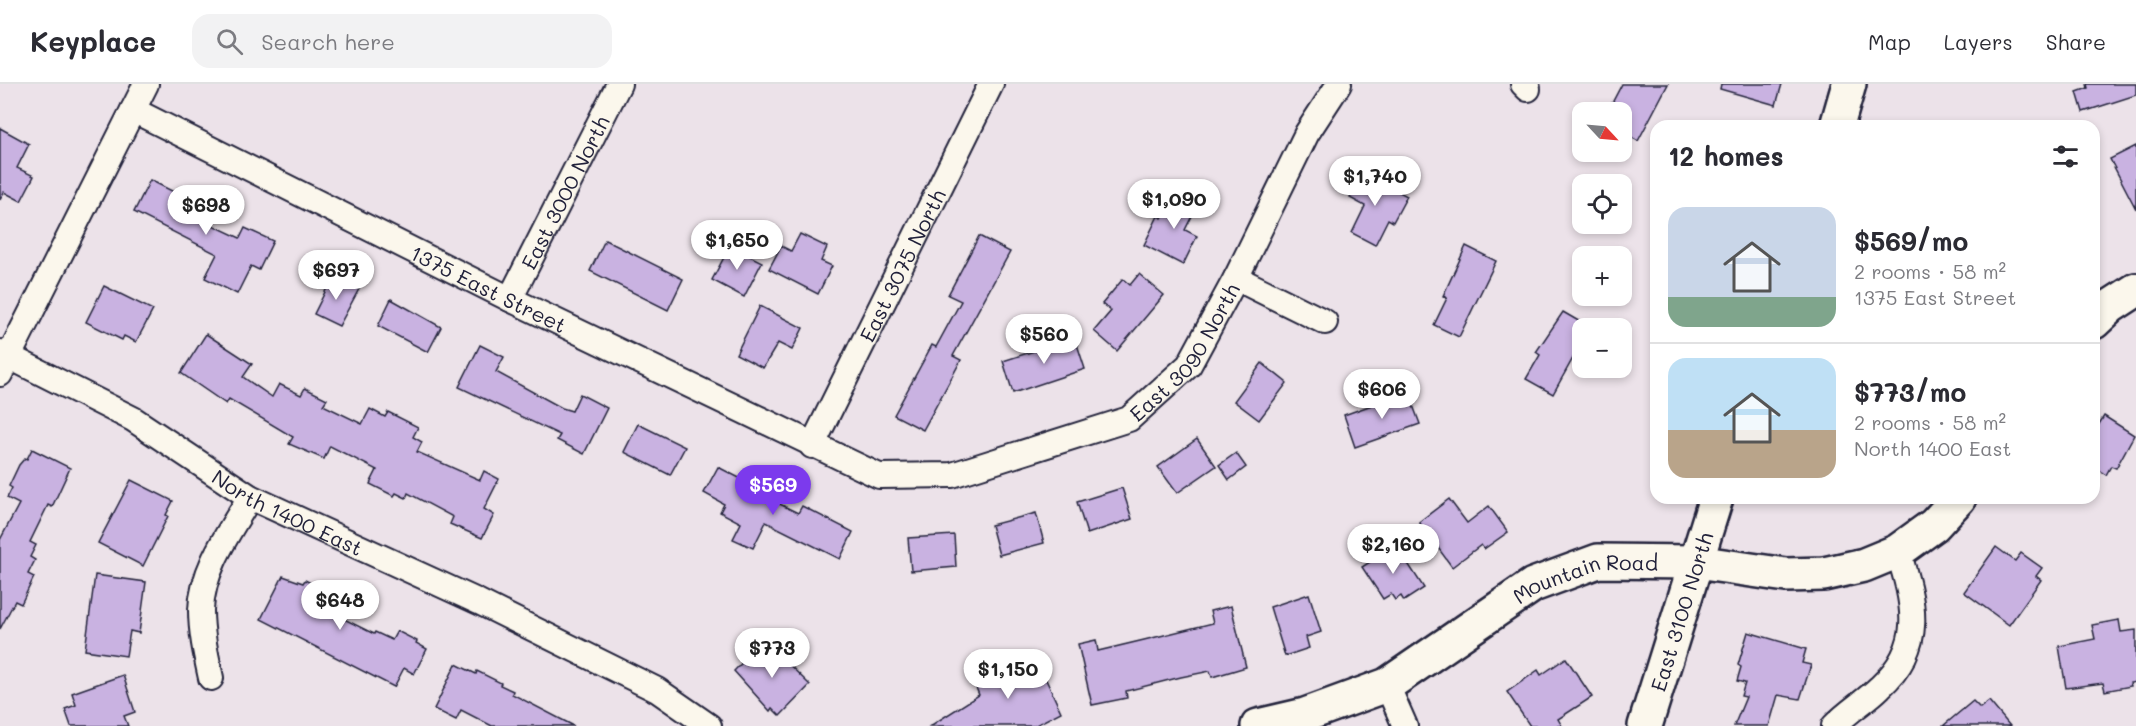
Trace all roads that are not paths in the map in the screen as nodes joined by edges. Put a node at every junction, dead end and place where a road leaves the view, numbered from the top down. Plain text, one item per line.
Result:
1 (146, 84) edge
2 (619, 84) edge
3 (991, 84) edge
4 (1339, 84) edge
5 (1850, 84) edge
6 (134, 110) junction
7 (1838, 120) edge
8 (1236, 278) junction
9 (2136, 290) edge
10 (510, 299) junction
11 (2100, 316) edge
12 (1325, 322) dead end
13 (3, 361) edge
14 (812, 446) junction
15 (250, 497) junction
16 (1714, 504) edge
17 (1953, 504) edge
18 (1898, 551) junction
19 (1696, 562) junction
20 (211, 678) dead end
21 (1387, 685) junction
22 (709, 726) edge
23 (1258, 726) edge
24 (1405, 726) edge
25 (1645, 726) edge
26 (1834, 726) edge

1 - 6 street
2 - 10 street, East 3000 North
3 - 14 street, East 3075 North
4 - 8 street, East 3090 North
5 - 7 street
6 - 10 street, 1375 East Street
6 - 13 street
8 - 12 street
8 - 14 street, East 3090 North
9 - 11 street
10 - 14 street, 1375 East Street
13 - 15 street, North 1400 East
15 - 20 street
15 - 22 street, North 1400 East
16 - 19 street, East 3100 North
17 - 18 street, Mountain Road
18 - 19 street, Mountain Road
18 - 26 street
19 - 21 street, Mountain Road
19 - 25 street, East 3100 North
21 - 23 street, Mountain Road
21 - 24 street

